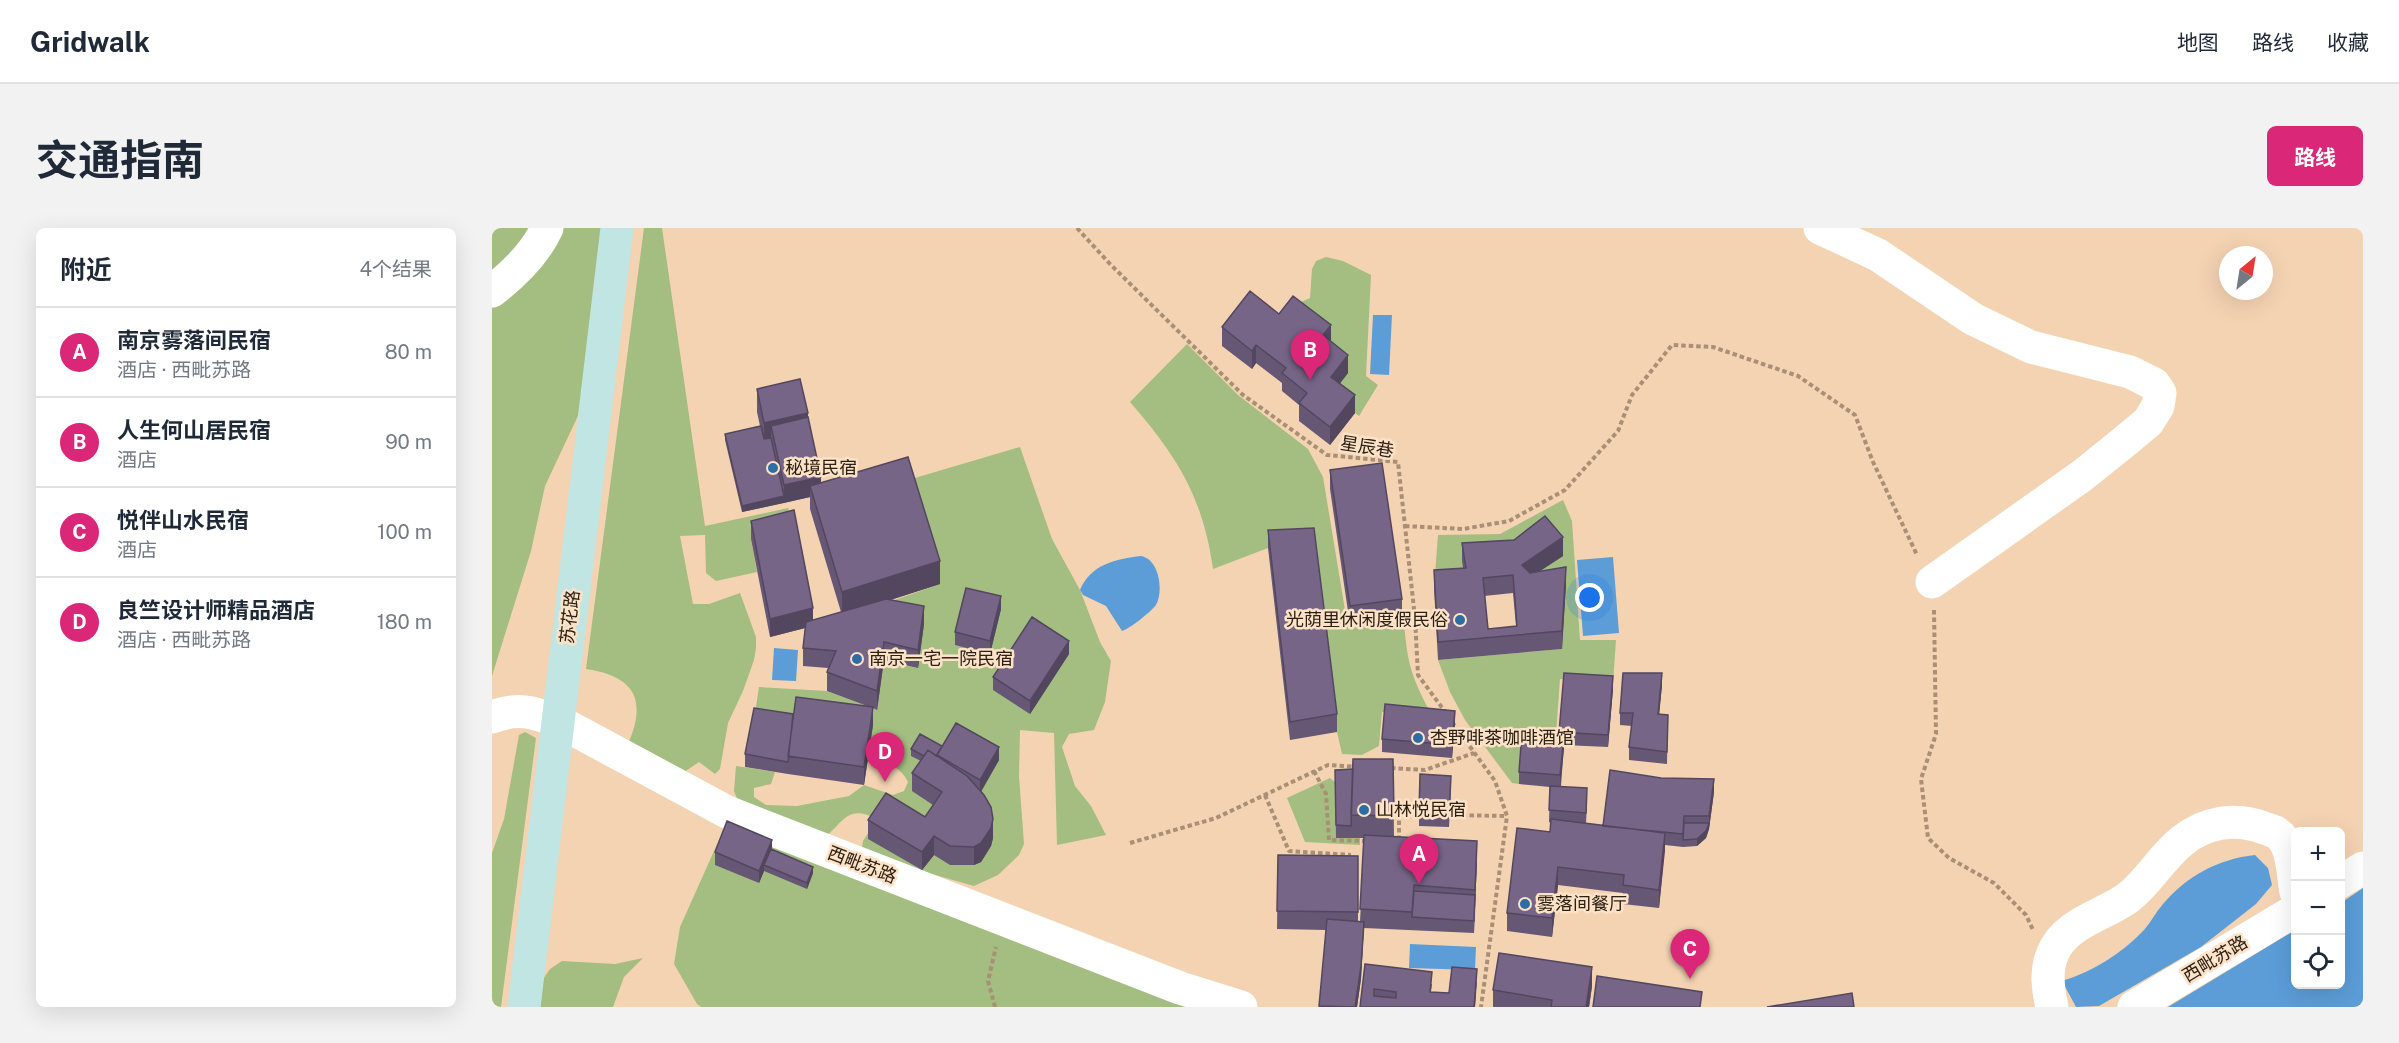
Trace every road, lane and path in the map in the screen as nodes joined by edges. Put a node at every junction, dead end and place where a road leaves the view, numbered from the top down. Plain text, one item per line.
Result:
1 (547, 228) edge
2 (617, 228) edge
3 (1077, 228) edge
4 (1820, 228) edge
5 (492, 291) edge
6 (1405, 526) junction
7 (1932, 582) junction
8 (492, 717) edge
9 (558, 721) junction
10 (1474, 753) junction
11 (1360, 767) edge
12 (1382, 768) edge
13 (1314, 771) junction
14 (1265, 795) junction
15 (1431, 814) edge
16 (1442, 814) edge
17 (1506, 816) junction
18 (1373, 841) edge
19 (1391, 842) edge
20 (1130, 843) dead end
21 (1351, 855) edge
22 (2363, 868) edge
23 (2293, 881) edge
24 (2342, 881) edge
25 (2291, 912) edge
26 (1007, 922) junction
27 (2034, 932) dead end
28 (524, 1007) edge
29 (995, 1007) edge
30 (1241, 1007) edge
31 (1481, 1007) edge
32 (2052, 1007) edge
33 (2134, 1007) edge

1 - 5 street
2 - 9 main road, 苏花路
3 - 6 path, 星辰巷
4 - 7 street
6 - 7 path
6 - 10 path, 星辰巷
7 - 27 path
8 - 9 street, 西毗苏路
9 - 26 street, 西毗苏路
9 - 28 main road, 苏花路
10 - 12 path
10 - 17 path, 星辰巷
11 - 13 path
13 - 14 path
13 - 18 path
14 - 20 path
14 - 21 path
15 - 19 path
16 - 17 path
17 - 31 path
22 - 24 street
23 - 32 street
25 - 33 street, 西毗苏路
26 - 29 path
26 - 30 street, 西毗苏路

